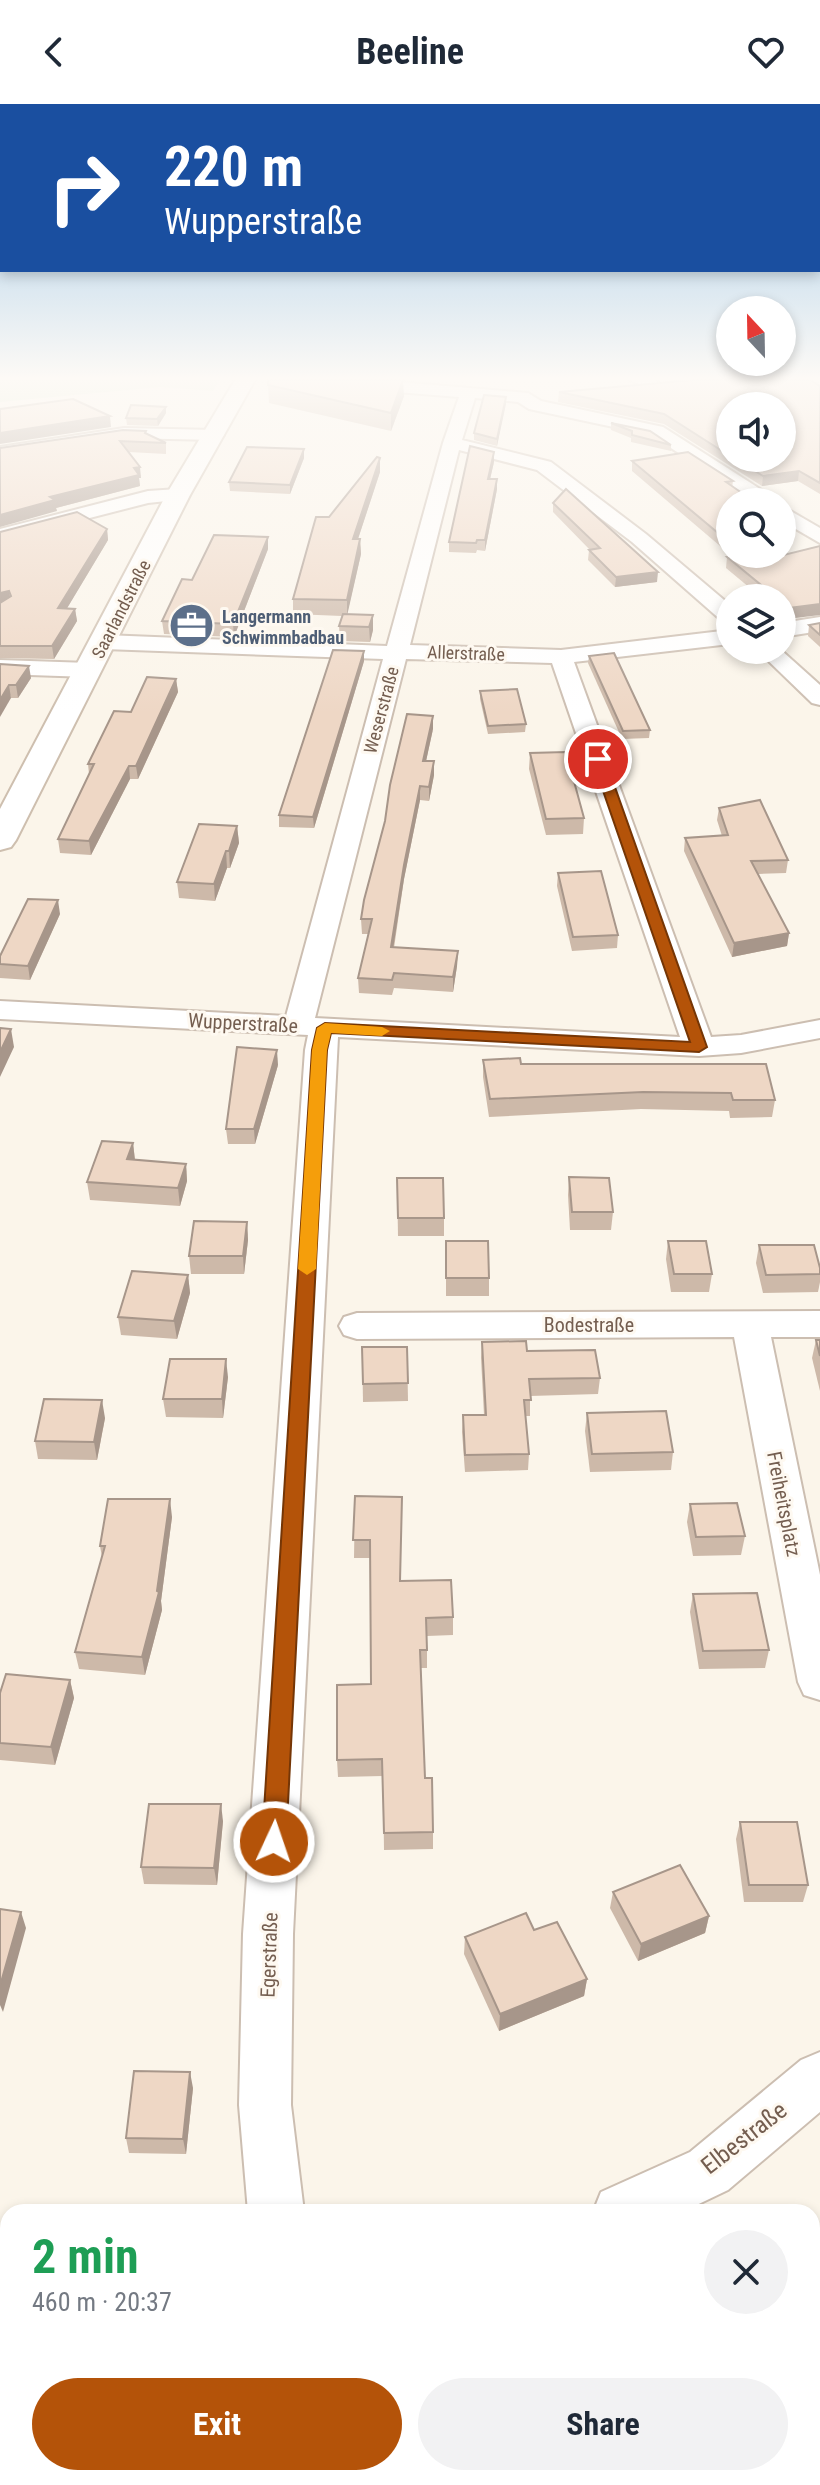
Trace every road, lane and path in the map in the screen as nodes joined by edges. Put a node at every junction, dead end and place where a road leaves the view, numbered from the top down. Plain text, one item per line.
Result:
1 (180, 491) edge
2 (439, 491) edge
3 (577, 491) edge
4 (178, 495) junction
5 (796, 521) edge
6 (0, 535) edge
7 (820, 537) edge
8 (716, 604) edge
9 (820, 624) edge
10 (796, 628) edge
11 (716, 639) edge
12 (104, 642) junction
13 (396, 653) junction
14 (561, 657) junction
15 (783, 664) edge
16 (0, 667) edge
17 (89, 670) junction
18 (820, 698) edge
19 (0, 840) edge
20 (0, 1010) edge
21 (312, 1027) junction
22 (820, 1029) edge
23 (699, 1047) junction
24 (820, 1324) edge
25 (750, 1325) junction
26 (357, 1326) dead end
27 (811, 1595) edge
28 (820, 1682) edge
29 (820, 2078) edge
30 (275, 2204) edge
31 (638, 2204) edge

1 - 4 street, Saarlandstraße
2 - 13 street, Weserstraße
3 - 8 street
4 - 6 street
4 - 12 street, Saarlandstraße
5 - 7 street
9 - 10 street
11 - 14 street, Allerstraße
12 - 13 street, Allerstraße
12 - 17 street, Saarlandstraße
13 - 14 street, Allerstraße
13 - 21 street, Weserstraße
14 - 23 street
15 - 18 street
16 - 17 street
17 - 19 street, Saarlandstraße
20 - 21 street, Wupperstraße
21 - 23 street, Wupperstraße
21 - 30 street, Egerstraße
22 - 23 street, Wupperstraße
24 - 25 street, Bodestraße
25 - 26 street, Bodestraße
25 - 27 street, Freiheitsplatz
27 - 28 street, Freiheitsplatz
29 - 31 street, Elbestraße

